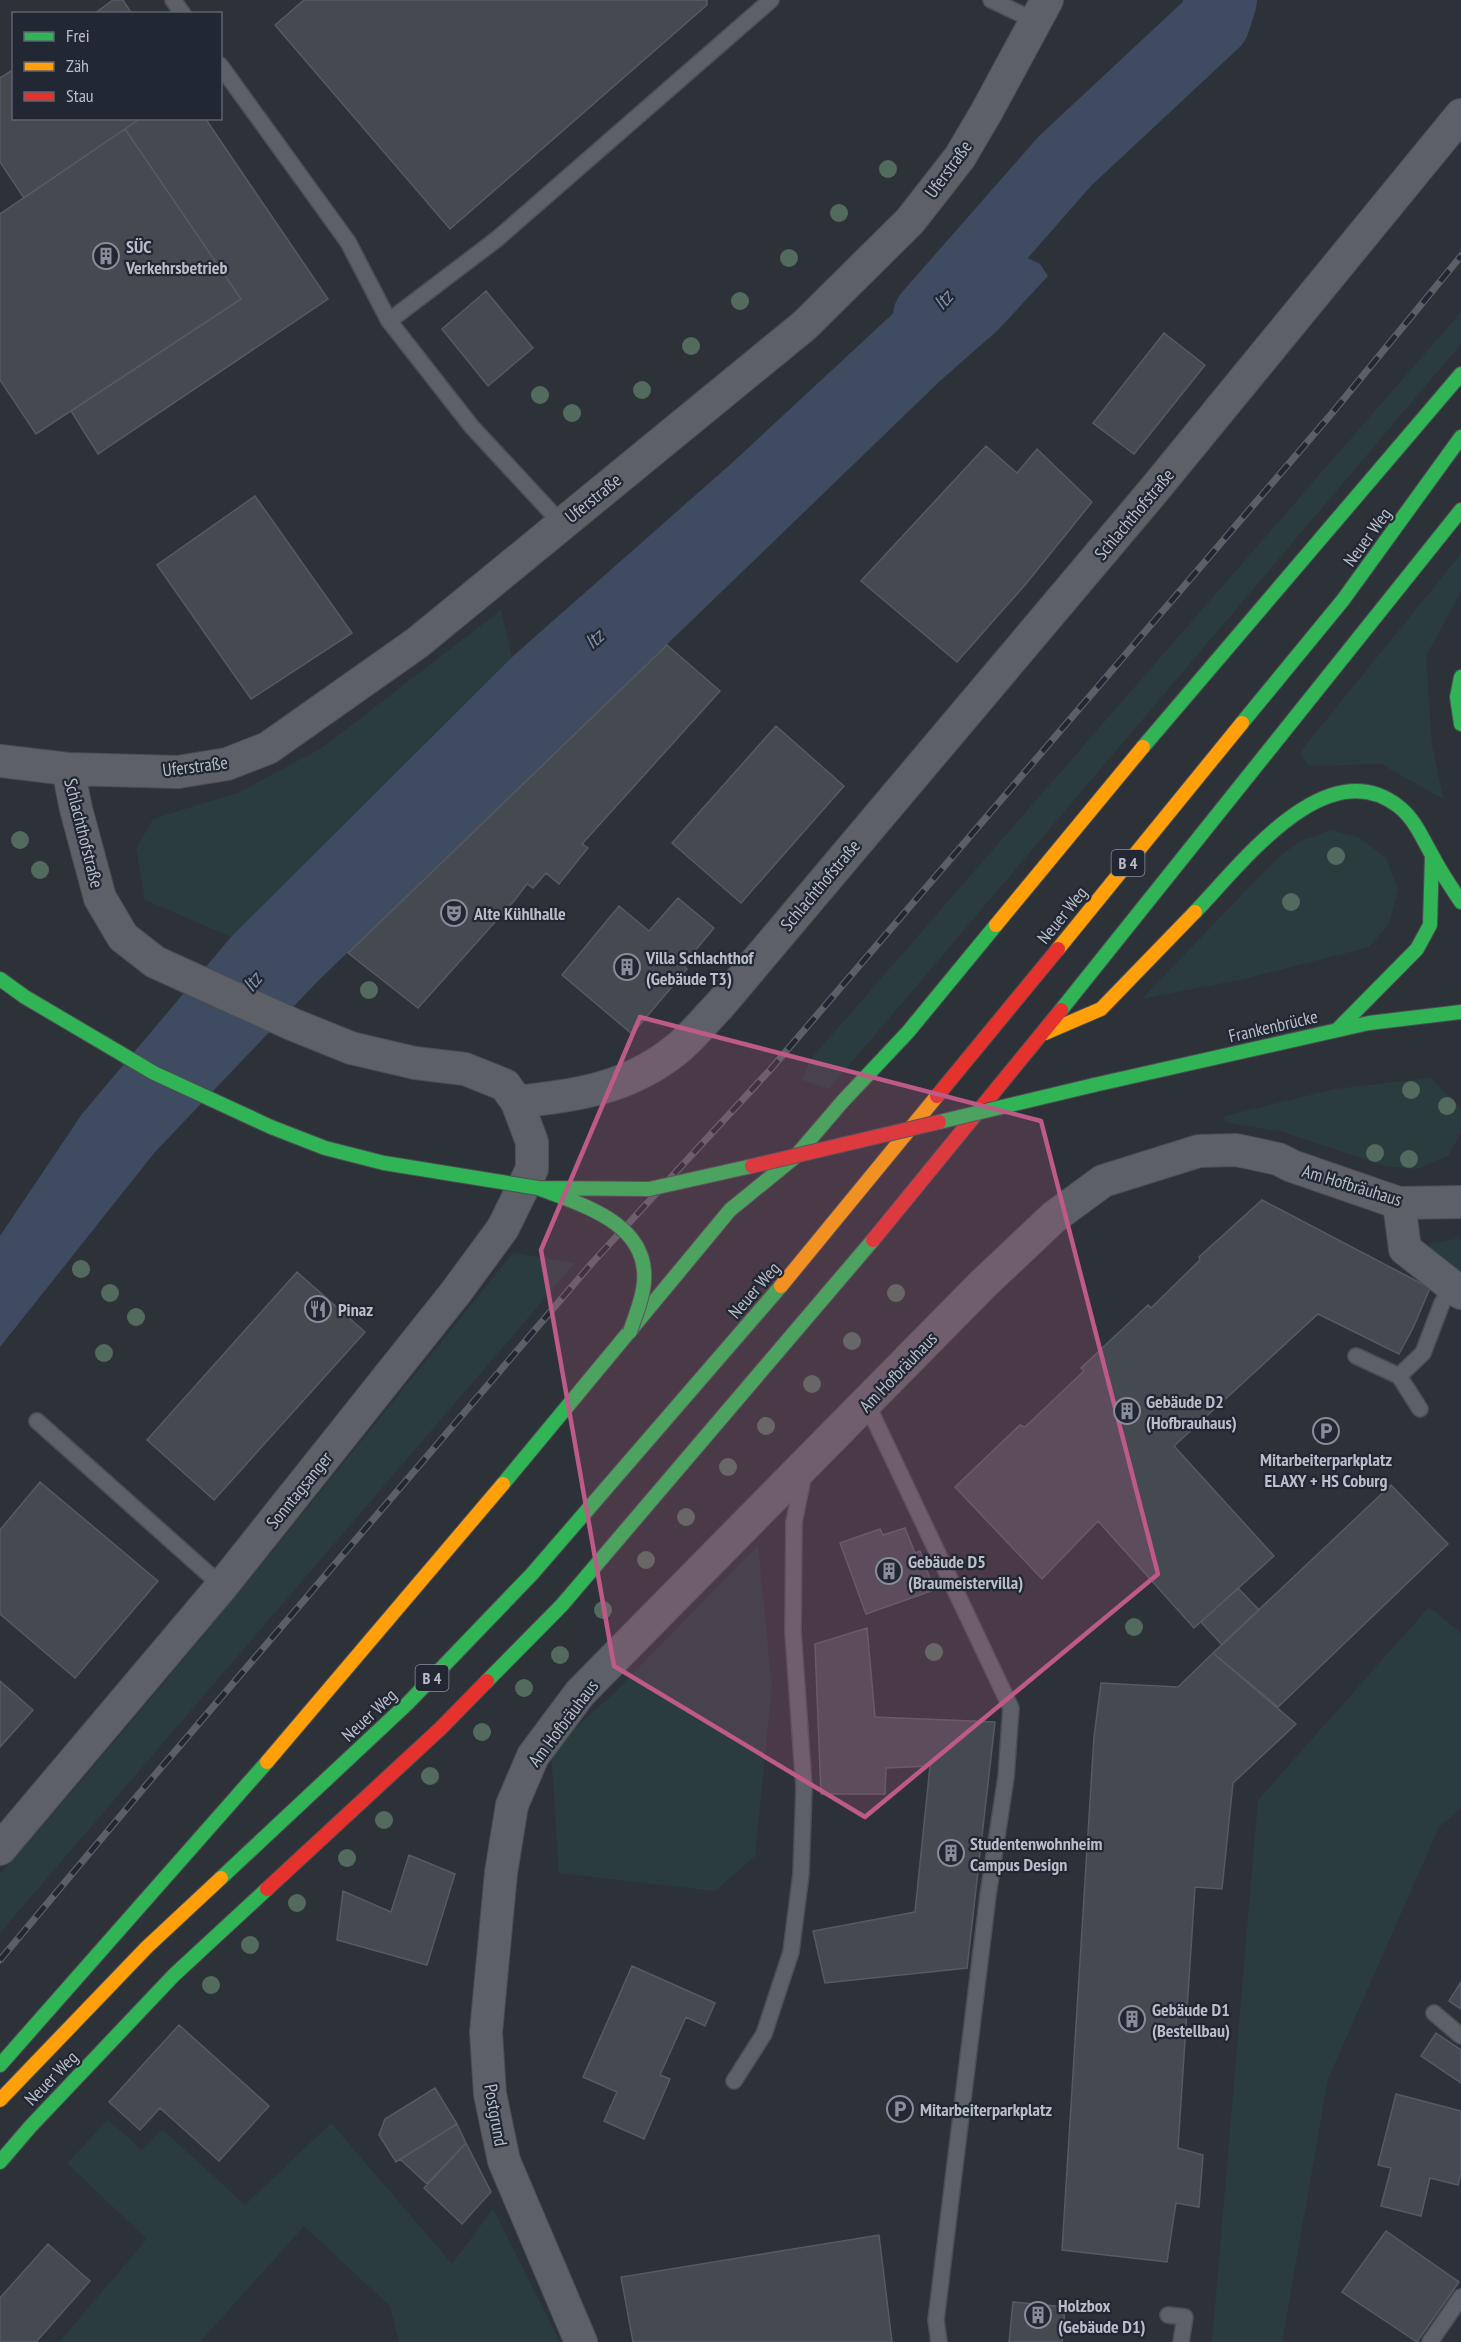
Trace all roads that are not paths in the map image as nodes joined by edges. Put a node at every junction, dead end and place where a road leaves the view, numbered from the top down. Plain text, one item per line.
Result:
1 (771, 0) edge
2 (991, 0) edge
3 (1042, 10) edge
4 (222, 69) edge
5 (1461, 115) edge
6 (389, 321) junction
7 (1461, 374) edge
8 (1461, 437) edge
9 (1461, 510) edge
10 (562, 524) junction
11 (1461, 677) edge
12 (1461, 724) edge
13 (0, 761) edge
14 (68, 769) junction
15 (1432, 856) junction
16 (1461, 902) edge
17 (0, 979) edge
18 (1461, 1012) edge
19 (1337, 1030) junction
20 (1041, 1035) junction
21 (517, 1102) junction
22 (795, 1157) junction
23 (538, 1188) junction
24 (1461, 1202) edge
25 (1399, 1203) junction
26 (1457, 1290) edge
27 (630, 1332) junction
28 (1356, 1356) dead end
29 (1398, 1376) junction
30 (867, 1404) junction
31 (1420, 1409) dead end
32 (36, 1421) dead end
33 (805, 1467) junction
34 (222, 1586) junction
35 (0, 1850) edge
36 (501, 1873) joint
37 (1434, 2013) dead end
38 (1461, 2036) edge
39 (0, 2065) edge
40 (734, 2081) dead end
41 (0, 2100) edge
42 (0, 2162) edge
43 (1461, 2297) edge
44 (1168, 2315) dead end
45 (581, 2342) edge
46 (939, 2342) edge
47 (1181, 2342) edge
48 (1430, 2342) edge

1 - 6 lane
2 - 3 lane
3 - 10 street, Uferstraße
4 - 6 lane
5 - 21 street, Schlachthofstraße
6 - 10 lane
7 - 22 main road
8 - 41 main road, Neuer Weg / B 4
9 - 20 main road, Neuer Weg / B 4
10 - 14 street, Uferstraße
11 - 12 main road
13 - 14 street, Uferstraße
14 - 21 street, Schlachthofstraße
15 - 16 main road
15 - 19 main road
15 - 20 main road
17 - 23 main road, bridge
18 - 19 main road, Frankenbrücke
19 - 22 main road, Frankenbrücke, bridge
20 - 42 main road, Neuer Weg / B 4
21 - 34 street, Sonntagsanger
22 - 23 main road, Frankenbrücke, bridge
22 - 27 main road, bridge
23 - 27 main road, bridge
24 - 25 street, Am Hofbräuhaus
25 - 26 street
25 - 30 street, Am Hofbräuhaus
26 - 29 lane
27 - 39 main road
28 - 29 lane
29 - 31 lane
30 - 33 street, Am Hofbräuhaus
30 - 46 lane
32 - 34 lane
33 - 36 street, Am Hofbräuhaus
33 - 40 lane
34 - 35 street, Sonntagsanger
36 - 45 street, Postgrund
37 - 38 lane
43 - 48 lane
44 - 47 lane

